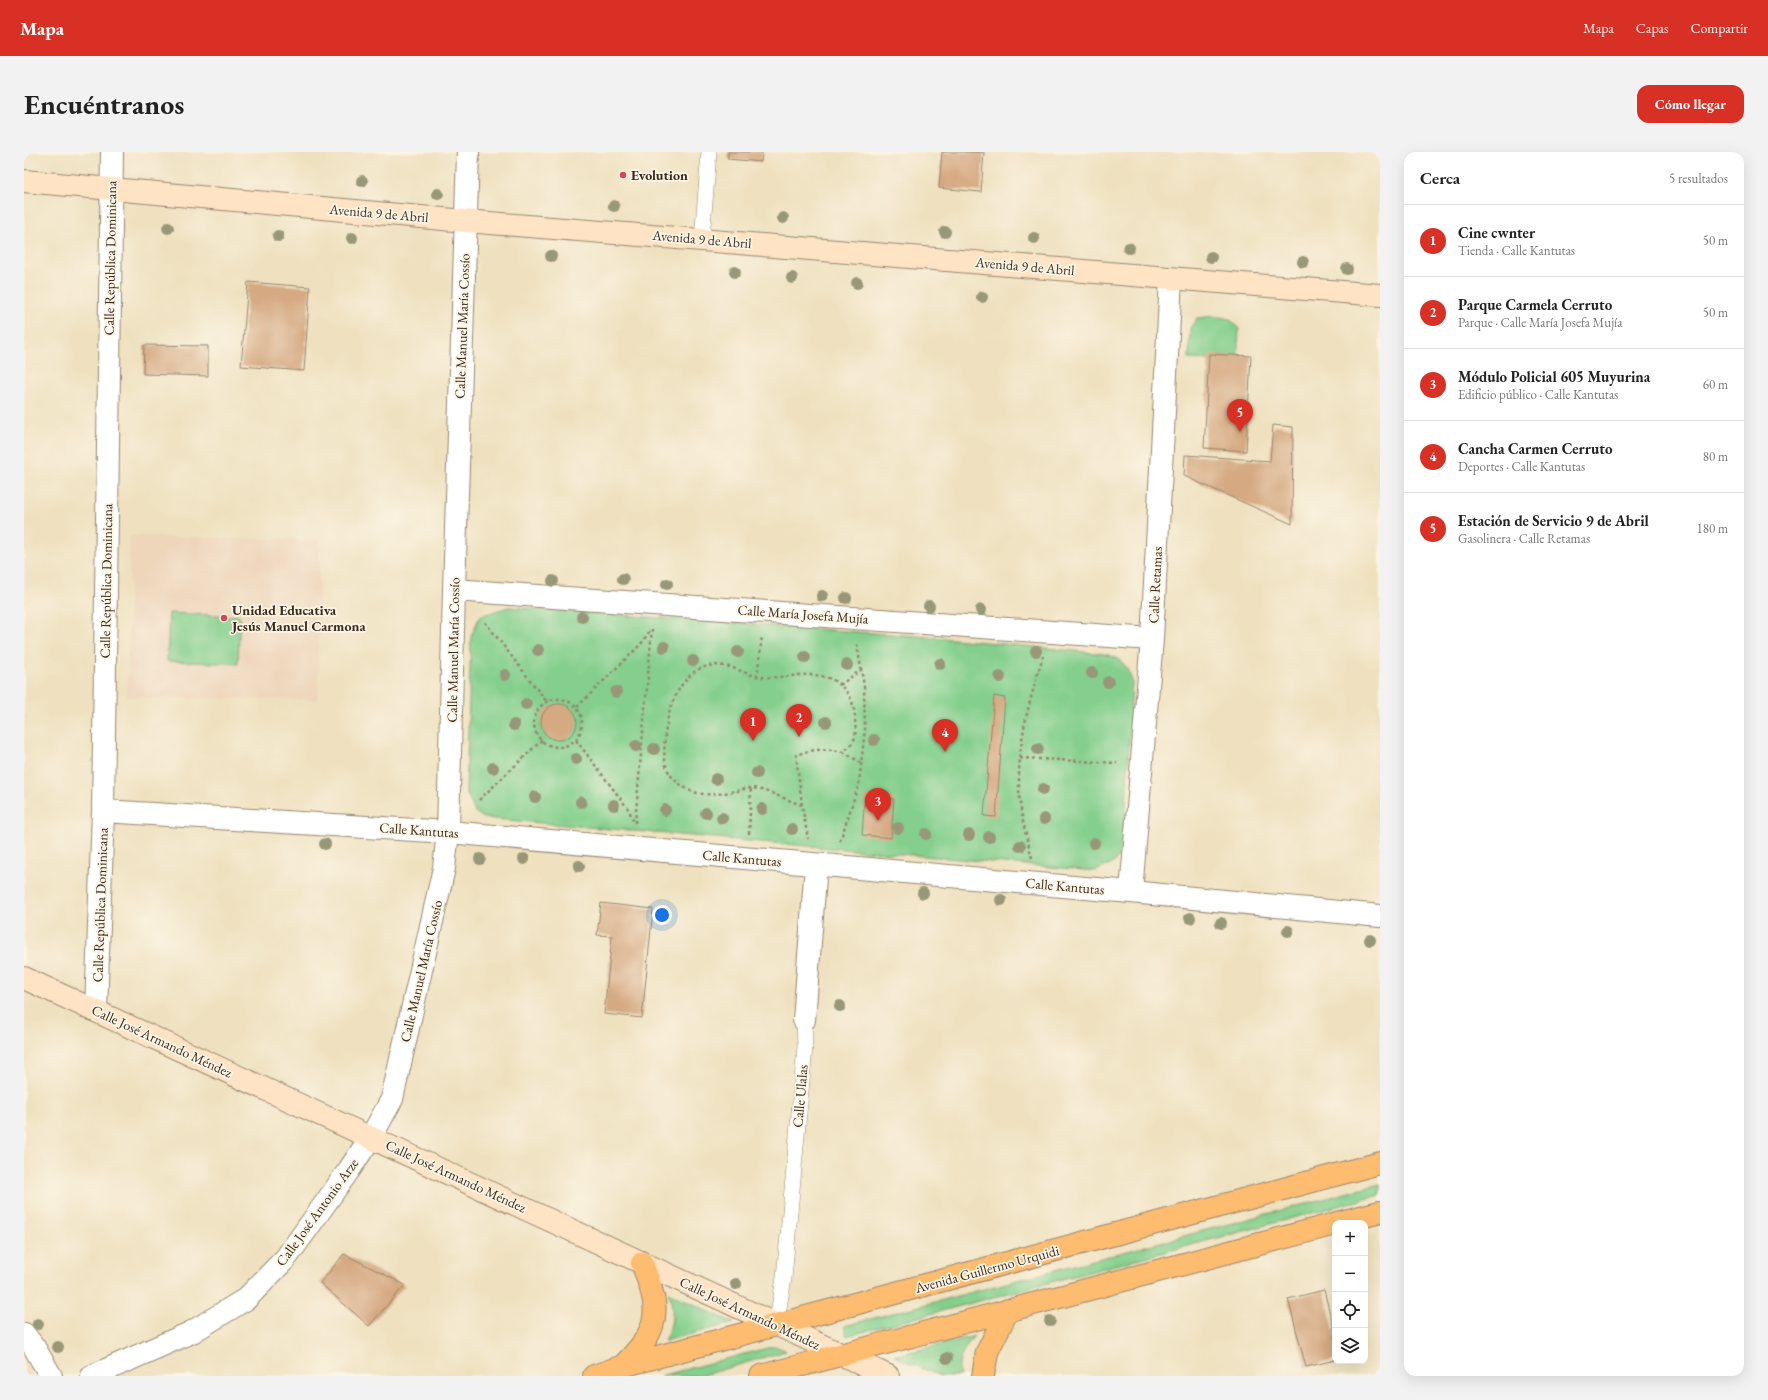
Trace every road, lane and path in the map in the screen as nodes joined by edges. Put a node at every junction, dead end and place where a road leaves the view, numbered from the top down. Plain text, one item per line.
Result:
1 (112, 152) edge
2 (468, 152) edge
3 (709, 152) edge
4 (24, 181) edge
5 (112, 188) junction
6 (465, 221) junction
7 (702, 239) junction
8 (1172, 279) junction
9 (1380, 295) edge
10 (454, 590) junction
11 (485, 622) dead end
12 (763, 635) dead end
13 (1152, 639) junction
14 (856, 642) dead end
15 (1044, 655) dead end
16 (861, 670) junction
17 (757, 677) junction
18 (840, 685) junction
19 (547, 702) junction
20 (577, 707) junction
21 (542, 740) junction
22 (576, 740) junction
23 (843, 752) junction
24 (1020, 758) junction
25 (860, 762) junction
26 (1122, 764) dead end
27 (751, 788) junction
28 (479, 800) dead end
29 (802, 805) junction
30 (103, 811) junction
31 (448, 832) junction
32 (749, 834) dead end
33 (808, 839) dead end
34 (840, 842) dead end
35 (1032, 859) dead end
36 (816, 865) junction
37 (1131, 892) junction
38 (1380, 916) edge
39 (24, 978) edge
40 (96, 1011) junction
41 (804, 1020) joint
42 (371, 1137) junction
43 (1380, 1163) edge
44 (1380, 1212) edge
45 (1348, 1220) edge
46 (1332, 1224) edge
47 (642, 1263) junction
48 (1008, 1310) junction
49 (776, 1326) junction
50 (24, 1334) edge
51 (842, 1355) junction
52 (623, 1366) junction
53 (51, 1376) edge
54 (92, 1376) edge
55 (594, 1376) edge
56 (760, 1376) edge
57 (888, 1376) edge
58 (983, 1376) edge

1 - 5 street, Calle República Dominicana
2 - 6 street, Calle Manuel María Cossío
3 - 7 lane
4 - 5 main road, Avenida 9 de Abril
5 - 6 main road, Avenida 9 de Abril
5 - 30 street, Calle República Dominicana
6 - 7 main road, Avenida 9 de Abril
6 - 10 street, Calle Manuel María Cossío
7 - 8 main road, Avenida 9 de Abril
8 - 9 main road, Avenida 9 de Abril
8 - 13 street, Calle Retamas
10 - 13 street, Calle María Josefa Mujía
10 - 31 street, Calle Manuel María Cossío
11 - 19 path
12 - 17 path
13 - 37 street, Calle Retamas
14 - 16 path
15 - 24 path
16 - 18 path
16 - 25 path
17 - 18 path
17 - 27 path
18 - 23 path
19 - 20 path
19 - 21 path
20 - 22 path
20 - 22 path
21 - 22 path
21 - 28 path
23 - 25 path
23 - 29 path
24 - 26 path
24 - 35 path
25 - 34 path
27 - 29 path
27 - 32 path
29 - 33 path
30 - 31 street, Calle Kantutas
30 - 40 street, Calle República Dominicana
31 - 36 street, Calle Kantutas
31 - 42 street, Calle Manuel María Cossío
36 - 37 street, Calle Kantutas
36 - 41 street, Calle Ulalas
37 - 38 street, Calle Kantutas
39 - 40 main road, Calle José Armando Méndez
40 - 42 main road, Calle José Armando Méndez
41 - 49 lane, Calle Ulalas
42 - 47 main road, Calle José Armando Méndez
42 - 54 street, Calle José Antonio Arze
43 - 49 main road, Avenida Guillermo Urquidi
44 - 45 main road
46 - 48 main road
47 - 49 main road, Calle José Armando Méndez
47 - 52 main road
48 - 51 main road
48 - 58 main road
49 - 51 main road, Calle José Armando Méndez
49 - 52 main road, Avenida Guillermo Urquidi
50 - 53 street
51 - 56 main road
51 - 57 main road, Calle José Armando Méndez
52 - 55 main road, Avenida Guillermo Urquidi

